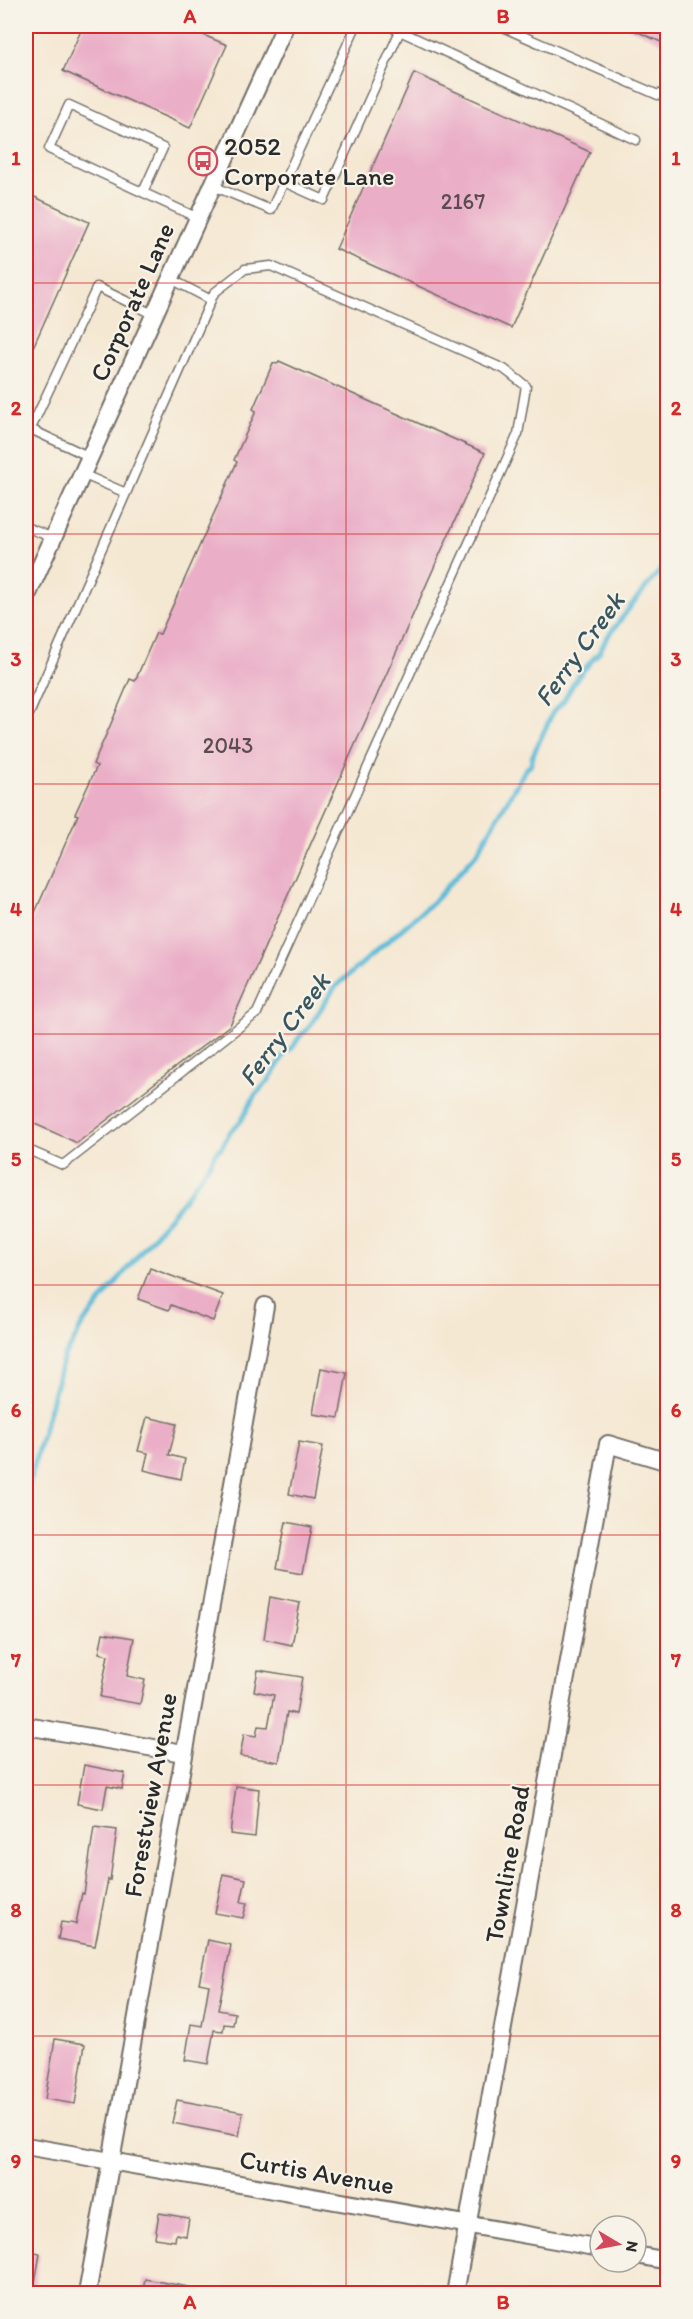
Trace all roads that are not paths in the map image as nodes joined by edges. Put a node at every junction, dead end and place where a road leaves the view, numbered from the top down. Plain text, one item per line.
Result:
1 (285, 26) edge
2 (356, 26) edge
3 (389, 26) edge
4 (500, 26) edge
5 (400, 31) junction
6 (668, 90) edge
7 (636, 140) dead end
8 (284, 182) junction
9 (213, 186) junction
10 (142, 192) junction
11 (198, 218) junction
12 (171, 279) junction
13 (211, 300) junction
14 (154, 315) junction
15 (28, 428) edge
16 (26, 440) edge
17 (90, 457) junction
18 (82, 474) junction
19 (126, 493) junction
20 (26, 527) edge
21 (53, 538) junction
22 (27, 590) edge
23 (26, 722) edge
24 (26, 1149) edge
25 (265, 1306) dead end
26 (668, 1462) edge
27 (26, 1726) edge
28 (183, 1753) junction
29 (26, 2146) edge
30 (109, 2162) junction
31 (468, 2223) junction
32 (588, 2246) edge
33 (648, 2257) edge
34 (668, 2260) edge
35 (87, 2294) edge
36 (455, 2294) edge

1 - 9 street, Corporate Lane
2 - 8 lane
3 - 5 lane
4 - 6 lane
5 - 7 lane
5 - 8 lane
8 - 9 lane
9 - 11 street, Corporate Lane
10 - 10 lane
10 - 11 lane
11 - 12 street, Corporate Lane
12 - 13 lane
12 - 14 street, Corporate Lane
13 - 19 lane
13 - 24 lane
14 - 15 lane
14 - 17 street, Corporate Lane
15 - 16 lane
15 - 17 lane
17 - 18 street, Corporate Lane
18 - 19 lane
18 - 21 street, Corporate Lane
19 - 23 lane
20 - 21 lane
21 - 22 street, Corporate Lane
25 - 28 street, Forestview Avenue
26 - 31 street, Townline Road
27 - 28 street
28 - 30 street, Forestview Avenue
29 - 30 street, Curtis Avenue
30 - 31 street, Curtis Avenue
30 - 35 street, Forestview Avenue
31 - 32 street, Curtis Avenue
31 - 36 street, Townline Road
33 - 34 street

